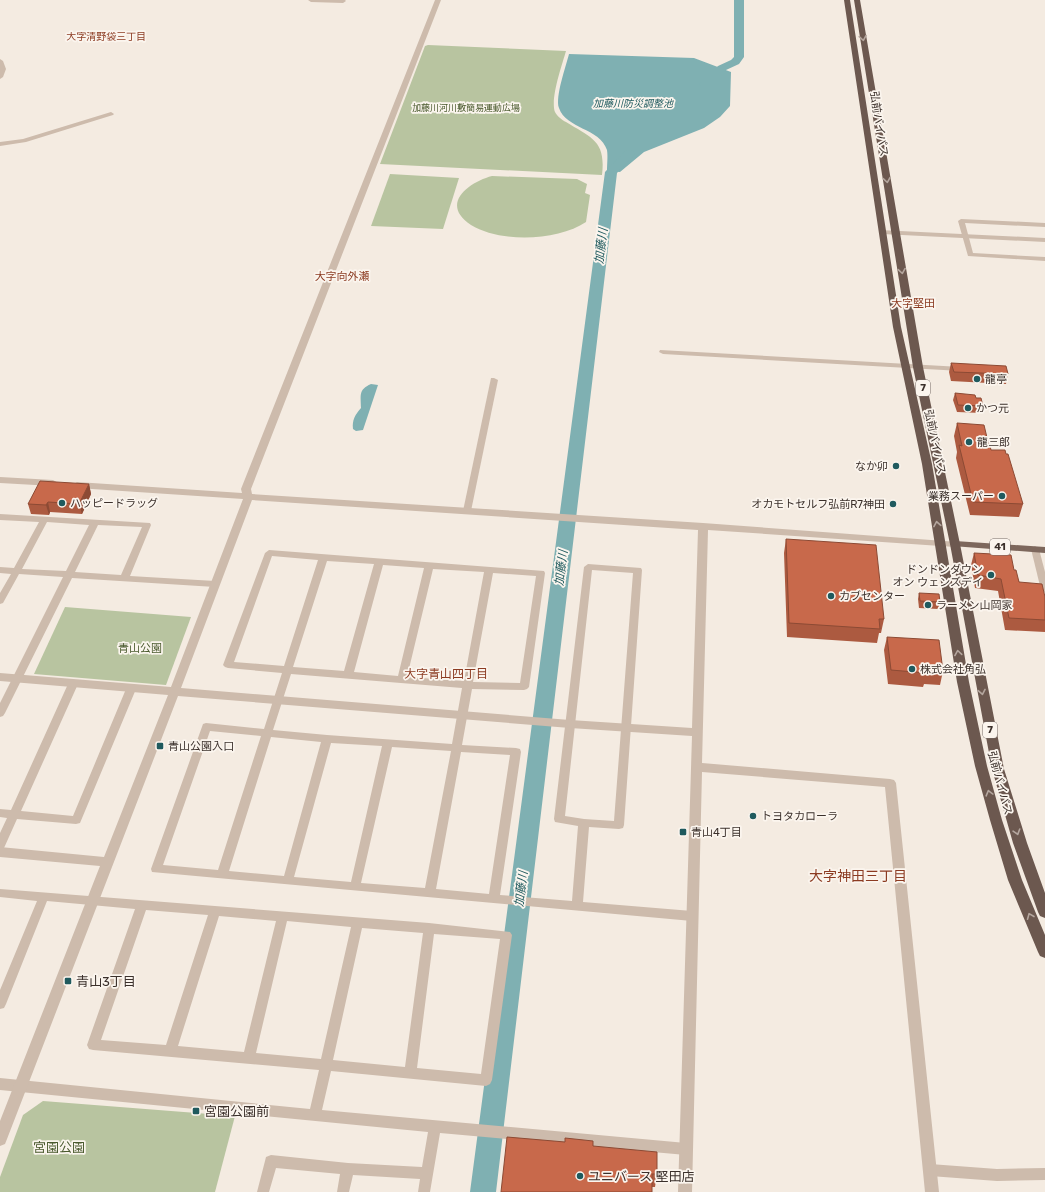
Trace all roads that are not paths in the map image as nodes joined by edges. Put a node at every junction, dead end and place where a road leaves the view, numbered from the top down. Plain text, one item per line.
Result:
1 (311, 0) edge
2 (326, 0) edge
3 (438, 0) edge
4 (847, 0) edge
5 (857, 0) edge
6 (343, 1) dead end
7 (0, 61) edge
8 (0, 77) edge
9 (111, 114) dead end
10 (0, 144) edge
11 (1045, 225) edge
12 (882, 232) junction
13 (896, 232) junction
14 (965, 236) junction
15 (1045, 240) edge
16 (1045, 259) edge
17 (663, 352) dead end
18 (904, 366) junction
19 (918, 367) junction
20 (968, 370) edge
21 (494, 380) dead end
22 (0, 480) edge
23 (248, 497) junction
24 (467, 511) junction
25 (0, 516) edge
26 (45, 519) junction
27 (95, 522) junction
28 (702, 526) junction
29 (940, 542) junction
30 (955, 544) junction
31 (1040, 549) edge
32 (323, 558) junction
33 (379, 562) junction
34 (429, 565) junction
35 (0, 570) edge
36 (489, 570) junction
37 (16, 571) junction
38 (70, 574) junction
39 (124, 578) junction
40 (215, 584) junction
41 (1045, 590) edge
42 (0, 601) edge
43 (286, 670) junction
44 (348, 675) junction
45 (0, 677) edge
46 (18, 679) junction
47 (402, 679) junction
48 (73, 684) junction
49 (468, 685) junction
50 (131, 689) junction
51 (174, 693) junction
52 (276, 700) junction
53 (0, 713) edge
54 (462, 714) junction
55 (570, 724) junction
56 (627, 728) junction
57 (266, 732) junction
58 (697, 732) junction
59 (327, 739) junction
60 (388, 743) junction
61 (456, 748) junction
62 (696, 767) junction
63 (0, 813) edge
64 (14, 814) junction
65 (584, 823) junction
66 (0, 846) edge
67 (0, 852) edge
68 (108, 862) junction
69 (222, 875) junction
70 (288, 880) junction
71 (355, 886) junction
72 (430, 892) junction
73 (0, 893) edge
74 (44, 896) junction
75 (494, 898) junction
76 (93, 900) junction
77 (142, 904) junction
78 (576, 906) junction
79 (214, 910) junction
80 (1045, 912) edge
81 (283, 916) junction
82 (692, 916) junction
83 (358, 922) junction
84 (430, 928) junction
85 (1045, 952) edge
86 (0, 1004) edge
87 (170, 1050) junction
88 (249, 1058) junction
89 (326, 1065) junction
90 (410, 1072) junction
91 (0, 1084) edge
92 (21, 1086) junction
93 (315, 1115) junction
94 (435, 1127) junction
95 (0, 1139) edge
96 (686, 1149) junction
97 (348, 1169) junction
98 (930, 1170) junction
99 (427, 1173) junction
100 (1045, 1174) edge
101 (264, 1192) edge
102 (343, 1192) edge
103 (424, 1192) edge
104 (685, 1192) edge
105 (932, 1192) edge

1 - 2 street
2 - 6 street
3 - 23 street
4 - 12 highway, 弘前バイパス / 7
5 -> 13 highway, 弘前バイパス / 7
7 - 8 street
9 - 10 street
11 - 14 street
12 - 13 street
12 - 18 highway, 弘前バイパス / 7
13 - 14 street
13 -> 19 highway, 弘前バイパス / 7
14 - 15 street
14 - 16 street
17 - 18 street
18 - 19 street
29 -> 18 highway, 弘前バイパス / 7
19 - 20 street
19 - 30 highway, 弘前バイパス / 7
21 - 24 street
22 - 23 street
23 - 24 street
23 - 40 street
24 - 28 street
25 - 26 street
26 - 27 street
26 - 37 street
27 - 38 street
27 - 39 street
28 - 29 street
28 - 58 street
29 - 30 street
85 -> 29 highway, 弘前バイパス / 7
30 - 31 main road, 41
30 -> 80 highway, 弘前バイパス / 7
31 - 41 street
32 - 33 street
32 - 43 street
32 - 43 street
33 - 34 street
33 - 44 street
34 - 36 street
34 - 47 street
35 - 37 street
36 - 49 street
36 - 49 street
37 - 38 street
37 - 42 street
38 - 39 street
38 - 46 street
39 - 40 street
40 - 51 street
43 - 44 street
43 - 52 street
44 - 47 street
45 - 46 street
46 - 48 street
46 - 53 street
47 - 49 street
48 - 50 street
48 - 64 street
49 - 54 street
50 - 51 street
50 - 64 street
51 - 52 street
51 - 68 street
52 - 54 street
52 - 57 street
54 - 55 street
54 - 61 street
55 - 56 street
55 - 56 street
55 - 65 street
56 - 58 street
56 - 65 street
57 - 59 street
57 - 69 street
57 - 69 street
58 - 62 street
59 - 60 street
59 - 70 street
60 - 61 street
60 - 71 street
61 - 72 street
61 - 75 street
62 - 82 street
62 - 98 street
63 - 64 street
64 - 66 street
65 - 78 street
67 - 68 street
68 - 76 street
69 - 70 street
70 - 71 street
71 - 72 street
72 - 75 street
73 - 74 street
74 - 76 street
74 - 86 street
75 - 78 street
76 - 77 street
76 - 92 street
77 - 79 street
77 - 87 street
78 - 82 street
79 - 81 street
79 - 87 street
81 - 83 street
81 - 88 street
82 - 96 street
83 - 84 street
83 - 89 street
84 - 90 street
84 - 90 street
87 - 88 street
88 - 89 street
89 - 90 street
89 - 93 street
91 - 92 street
92 - 93 street
92 - 95 street
93 - 94 street
94 - 96 street
94 - 99 street
96 - 104 street
97 - 99 street
97 - 101 street
97 - 102 street
98 - 100 street
98 - 105 street
99 - 103 street

